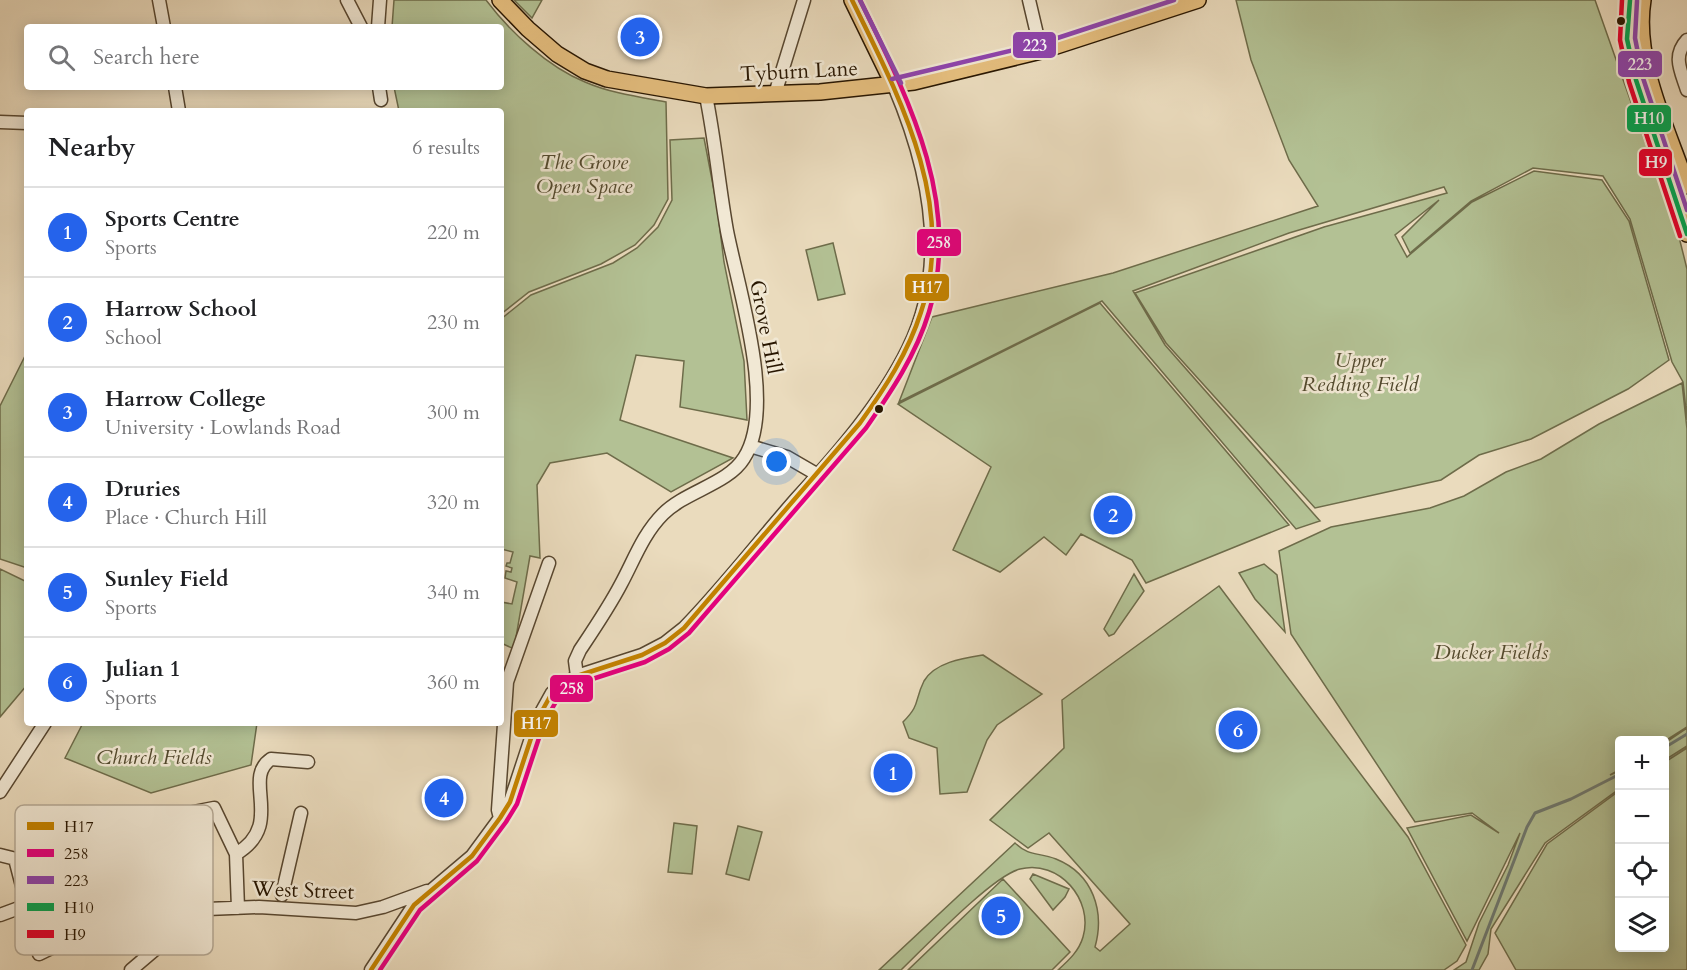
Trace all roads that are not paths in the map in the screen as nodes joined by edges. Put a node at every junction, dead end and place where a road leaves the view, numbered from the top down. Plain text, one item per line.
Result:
1 (159, 0) edge
2 (347, 0) edge
3 (380, 0) edge
4 (500, 0) edge
5 (804, 0) edge
6 (852, 0) edge
7 (1029, 0) edge
8 (1198, 0) edge
9 (1630, 0) edge
10 (1643, 0) edge
11 (163, 24) edge
12 (359, 24) edge
13 (378, 24) edge
14 (1687, 40) edge
15 (1041, 51) junction
16 (894, 86) junction
17 (176, 90) edge
18 (379, 90) edge
19 (1687, 90) edge
20 (775, 94) junction
21 (706, 96) junction
22 (381, 100) dead end
23 (178, 108) edge
24 (0, 122) edge
25 (24, 123) edge
26 (1687, 186) edge
27 (1687, 234) edge
28 (750, 446) junction
29 (818, 476) junction
30 (549, 563) dead end
31 (577, 676) junction
32 (504, 725) edge
33 (43, 726) edge
34 (504, 726) edge
35 (308, 762) dead end
36 (0, 792) edge
37 (213, 808) edge
38 (301, 813) dead end
39 (500, 818) junction
40 (236, 854) junction
41 (0, 855) edge
42 (15, 859) edge
43 (431, 891) junction
44 (280, 902) junction
45 (238, 908) junction
46 (15, 909) edge
47 (213, 909) edge
48 (0, 915) edge
49 (151, 955) edge
50 (140, 967) edge
51 (371, 970) edge

1 - 11 street
2 - 12 street
3 - 13 street
4 - 21 main road, Tyburn Lane
5 - 20 street
6 - 16 main road
7 - 15 street
8 - 15 main road, Tyburn Lane
9 - 27 main road
10 - 26 main road
14 - 19 street
15 - 16 main road, Tyburn Lane
16 - 20 main road, Tyburn Lane
16 - 29 street
17 - 23 street
18 - 22 street
20 - 21 main road, Tyburn Lane
21 - 28 street, Grove Hill
24 - 25 street
28 - 29 street
28 - 31 street, Grove Hill
29 - 31 street
30 - 32 street
31 - 39 street
33 - 36 street
34 - 39 street
35 - 40 street
37 - 40 street
38 - 44 street
39 - 43 street
40 - 45 street
41 - 42 street, West Street
43 - 44 street, West Street
43 - 51 street
44 - 45 street, West Street
45 - 47 street, West Street
46 - 48 street
49 - 50 street

